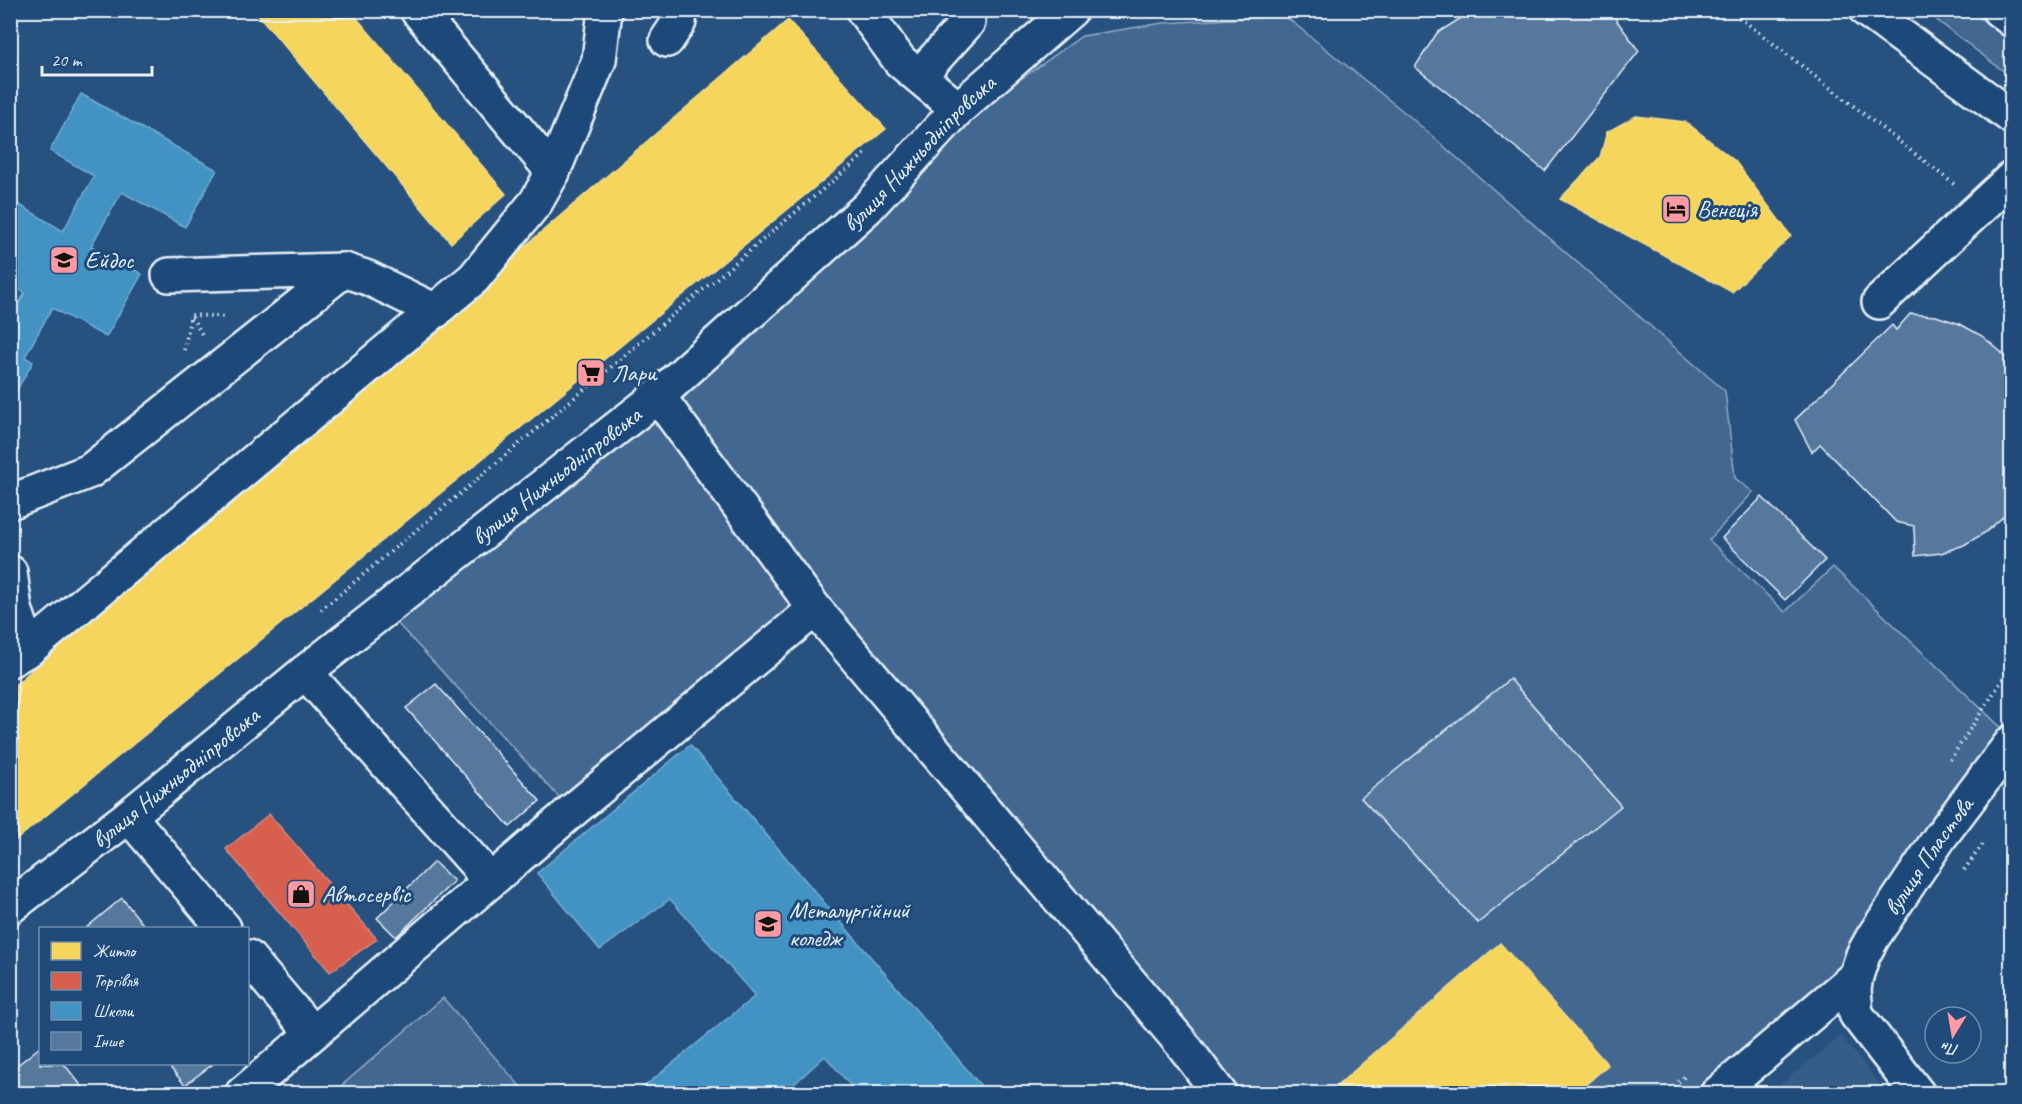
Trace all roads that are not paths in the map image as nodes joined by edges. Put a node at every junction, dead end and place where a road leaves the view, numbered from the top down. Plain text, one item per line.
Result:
1 (417, 10) edge
2 (605, 10) edge
3 (680, 10) edge
4 (863, 10) edge
5 (960, 10) edge
6 (1071, 10) edge
7 (1866, 10) edge
8 (1999, 10) edge
9 (2012, 20) edge
10 (667, 40) dead end
11 (919, 76) junction
12 (958, 109) junction
13 (2012, 117) edge
14 (553, 172) junction
15 (2012, 178) edge
16 (344, 270) junction
17 (169, 274) road end
18 (1879, 302) dead end
19 (436, 311) junction
20 (657, 396) junction
21 (10, 502) edge
22 (10, 572) edge
23 (815, 609) junction
24 (20, 655) edge
25 (305, 672) junction
26 (2012, 741) edge
27 (129, 816) junction
28 (488, 883) junction
29 (10, 907) edge
30 (223, 927) edge
31 (249, 958) edge
32 (1856, 976) junction
33 (312, 1033) junction
34 (242, 1094) edge
35 (1220, 1094) edge
36 (1717, 1094) edge
37 (1918, 1094) edge

1 - 14 street
2 - 14 street
3 - 10 street
4 - 11 street
5 - 11 street
6 - 12 street, вулиця Нижньодніпровська
7 - 13 street
8 - 9 street
11 - 12 street
12 - 20 street, вулиця Нижньодніпровська
14 - 19 street
15 - 18 street
16 - 17 street
16 - 19 street
16 - 21 street
19 - 24 street
20 - 23 street
20 - 25 street, вулиця Нижньодніпровська
22 - 24 street
23 - 28 street
23 - 35 street
25 - 27 street, вулиця Нижньодніпровська
25 - 28 street
26 - 32 street, вулиця Пластова
27 - 29 street, вулиця Нижньодніпровська
27 - 30 street
28 - 33 street
31 - 33 street
32 - 36 street, вулиця Пластова
32 - 37 street, вулиця Пластова
33 - 34 street

